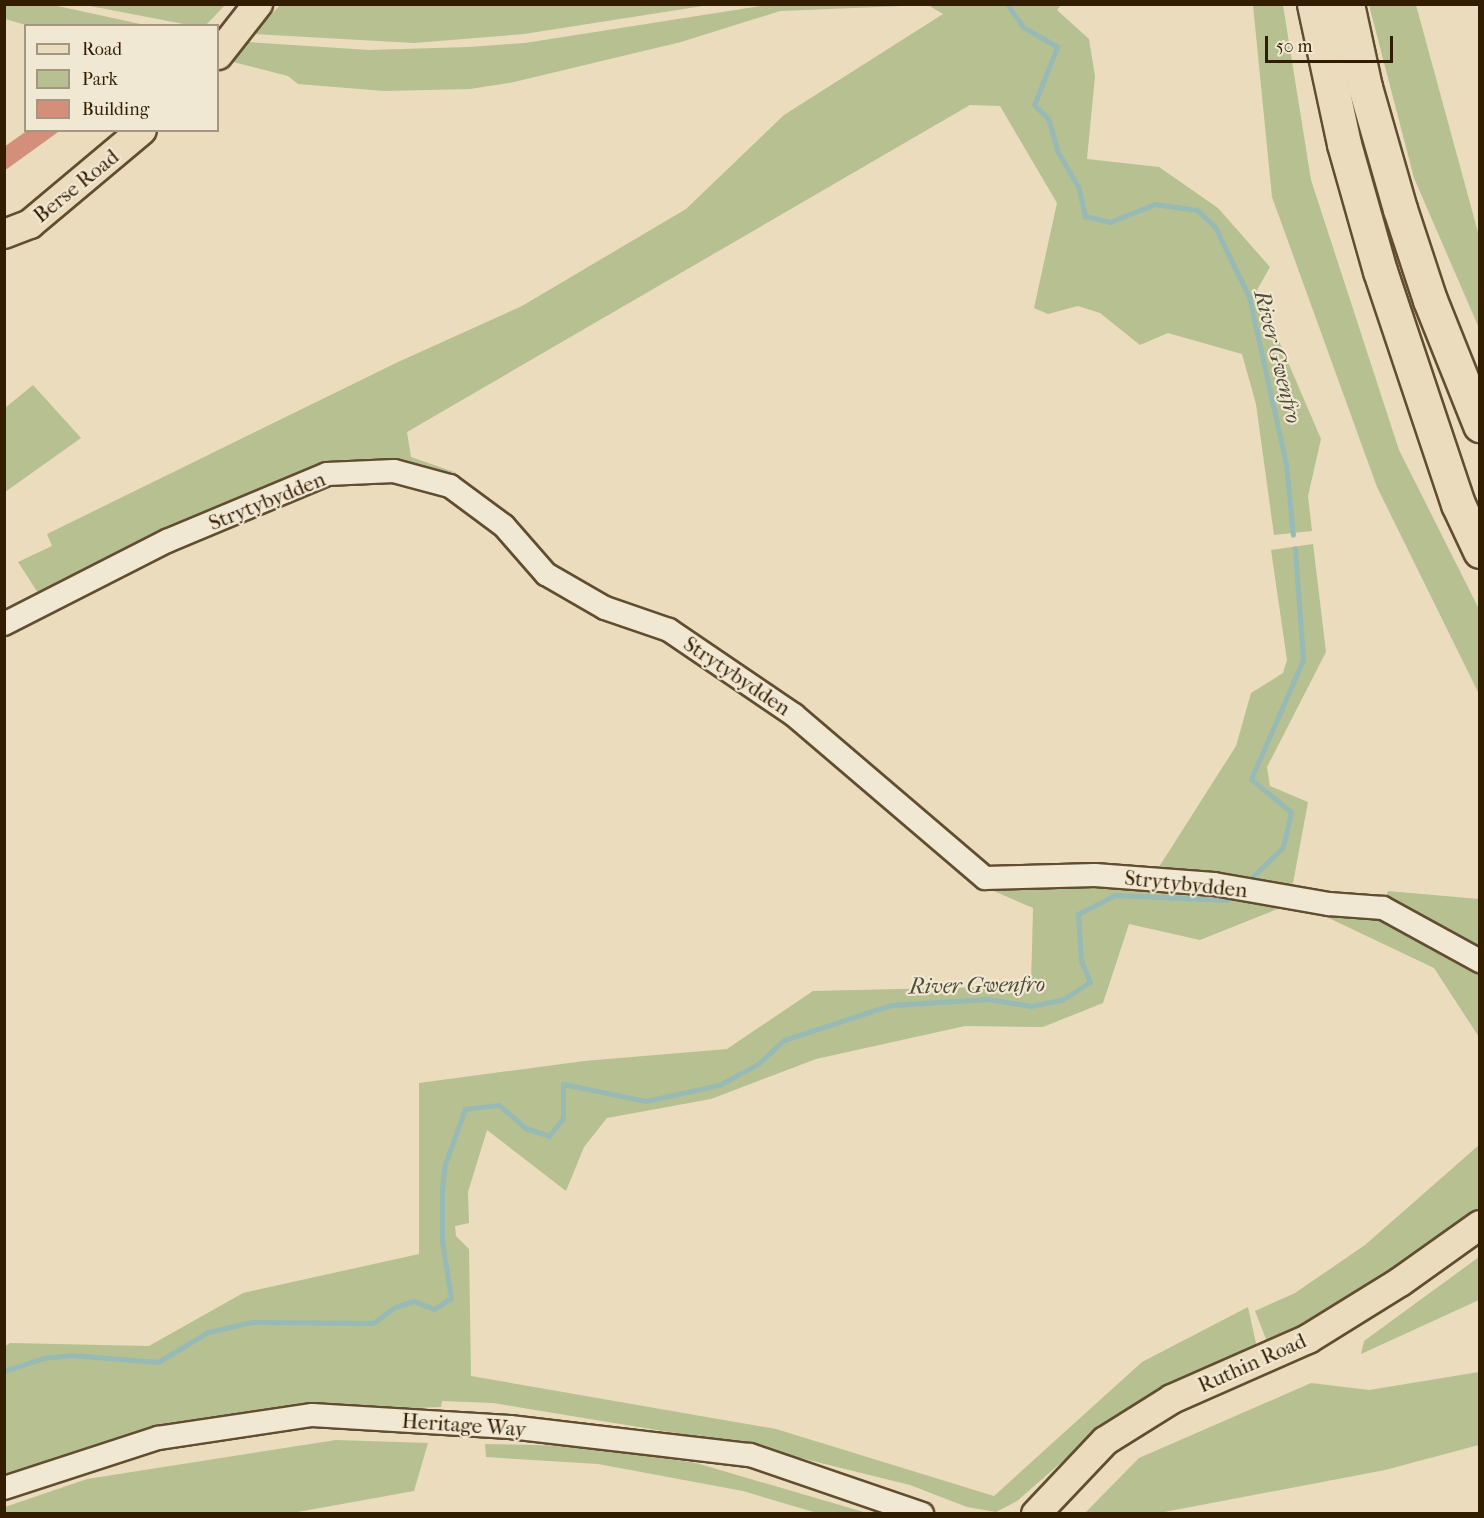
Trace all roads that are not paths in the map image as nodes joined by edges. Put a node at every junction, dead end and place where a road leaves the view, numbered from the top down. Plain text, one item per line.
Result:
1 (1314, 4) edge
2 (1347, 4) edge
3 (254, 9) edge
4 (219, 54) edge
5 (140, 132) edge
6 (4, 234) edge
7 (1426, 399) junction
8 (1473, 400) edge
9 (1479, 424) edge
10 (1479, 500) edge
11 (1479, 551) edge
12 (4, 624) edge
13 (1479, 961) edge
14 (1479, 1225) edge
15 (4, 1488) edge
16 (922, 1514) edge
17 (1036, 1514) edge

1 - 7 highway
2 - 8 highway
3 - 4 main road
5 - 6 main road, Berse Road
7 - 10 highway
7 - 11 highway
8 - 9 highway
12 - 13 street, Strytybydden
14 - 17 main road, Ruthin Road
15 - 16 street, Heritage Way

